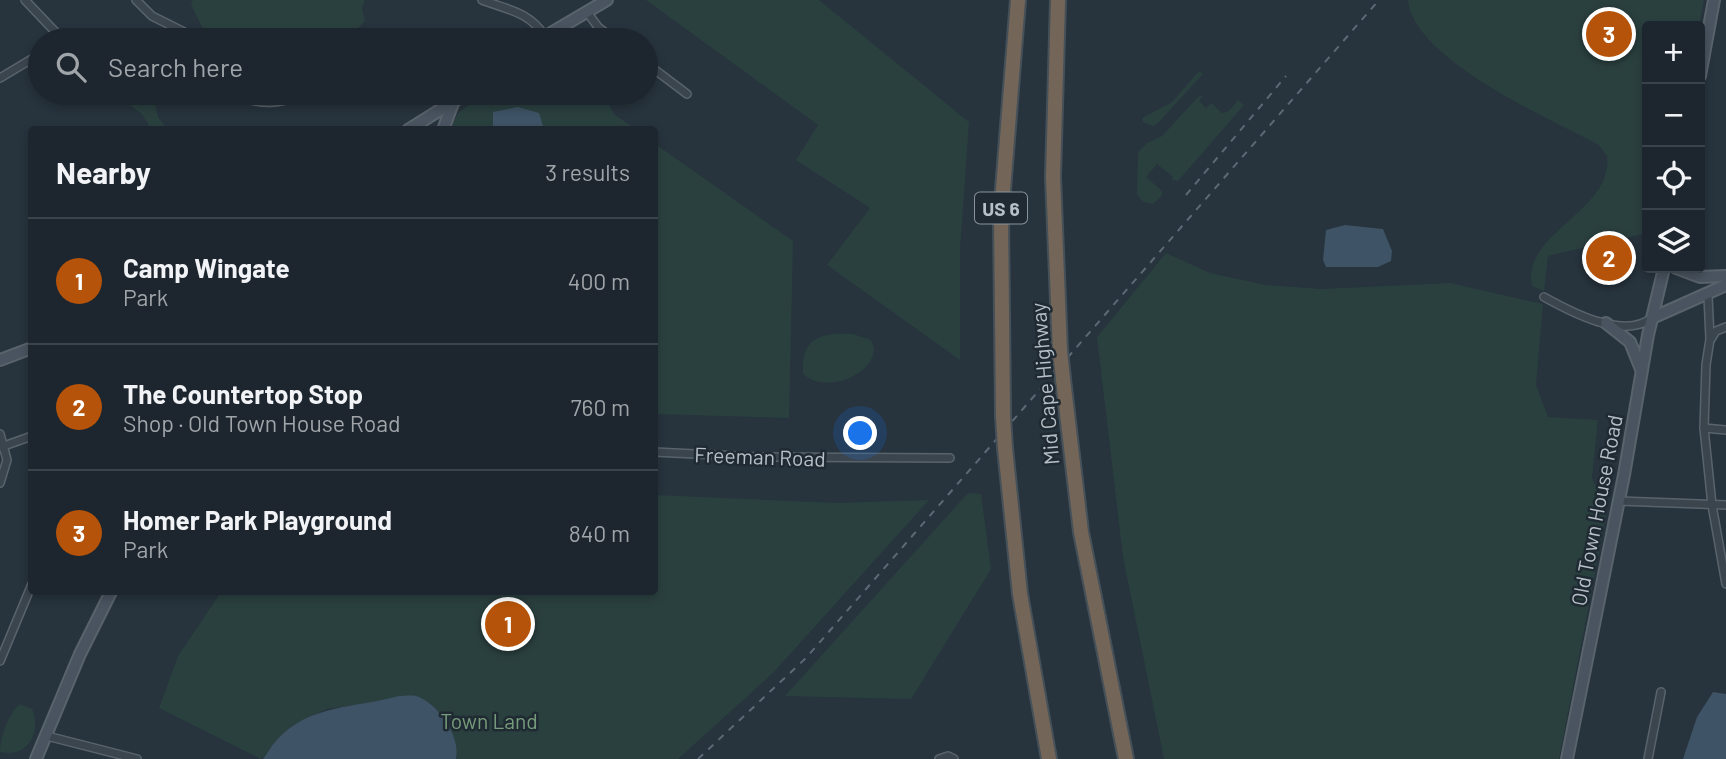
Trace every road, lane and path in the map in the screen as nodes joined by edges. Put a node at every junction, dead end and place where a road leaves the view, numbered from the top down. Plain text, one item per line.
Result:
1 (25, 0) edge
2 (136, 0) edge
3 (482, 0) edge
4 (607, 0) edge
5 (1018, 0) edge
6 (1058, 0) edge
7 (1067, 0) edge
8 (1714, 0) edge
9 (587, 12) junction
10 (49, 28) edge
11 (176, 28) edge
12 (538, 28) edge
13 (559, 28) edge
14 (599, 28) edge
15 (1705, 49) edge
16 (28, 61) edge
17 (1055, 62) junction
18 (658, 72) edge
19 (0, 78) edge
20 (687, 93) dead end
21 (450, 105) edge
22 (452, 105) edge
23 (415, 126) edge
24 (444, 126) edge
25 (1663, 273) edge
26 (1689, 273) edge
27 (1726, 276) edge
28 (1726, 285) edge
29 (1708, 296) junction
30 (1544, 297) dead end
31 (1652, 318) junction
32 (1606, 323) junction
33 (1726, 327) edge
34 (1710, 339) junction
35 (28, 349) edge
36 (0, 358) edge
37 (1642, 370) junction
38 (1704, 428) junction
39 (1726, 430) edge
40 (0, 434) edge
41 (28, 437) edge
42 (2, 446) edge
43 (658, 452) edge
44 (950, 458) dead end
45 (0, 483) edge
46 (1619, 501) junction
47 (1712, 505) junction
48 (1726, 505) edge
49 (1725, 581) edge
50 (28, 594) edge
51 (110, 595) edge
52 (0, 660) edge
53 (1661, 692) dead end
54 (47, 736) junction
55 (126, 758) edge
56 (36, 759) edge
57 (137, 759) edge
58 (939, 759) edge
59 (954, 759) edge
60 (1049, 759) edge
61 (1126, 759) edge
62 (1567, 759) edge
63 (1648, 759) edge

1 - 10 street
2 - 11 street
3 - 12 street
4 - 9 main road
5 - 60 highway, Mid Cape Highway / US 6, bridge
6 - 17 highway, Mid Cape Highway / US 6
7 - 17 highway
8 - 15 main road
9 - 13 main road
9 - 14 street
16 - 19 street
17 - 61 highway, Mid Cape Highway / US 6, bridge
18 - 20 street
21 - 23 main road
22 - 24 main road
25 - 31 main road, Old Town House Road
26 - 27 main road
28 - 29 main road
29 - 31 main road
29 - 34 street
30 - 32 street
31 - 32 street
31 - 37 main road, Old Town House Road
32 - 37 main road
33 - 34 street
34 - 38 street
35 - 36 main road
37 - 46 main road, Old Town House Road
38 - 39 street
38 - 47 street
40 - 42 street
41 - 42 street
42 - 45 street
43 - 44 street, Freeman Road
46 - 47 street
46 - 62 main road, Old Town House Road
47 - 48 street
47 - 49 street
50 - 52 street
51 - 54 main road
53 - 63 street
54 - 55 street
54 - 56 main road
55 - 57 street
58 - 59 street

